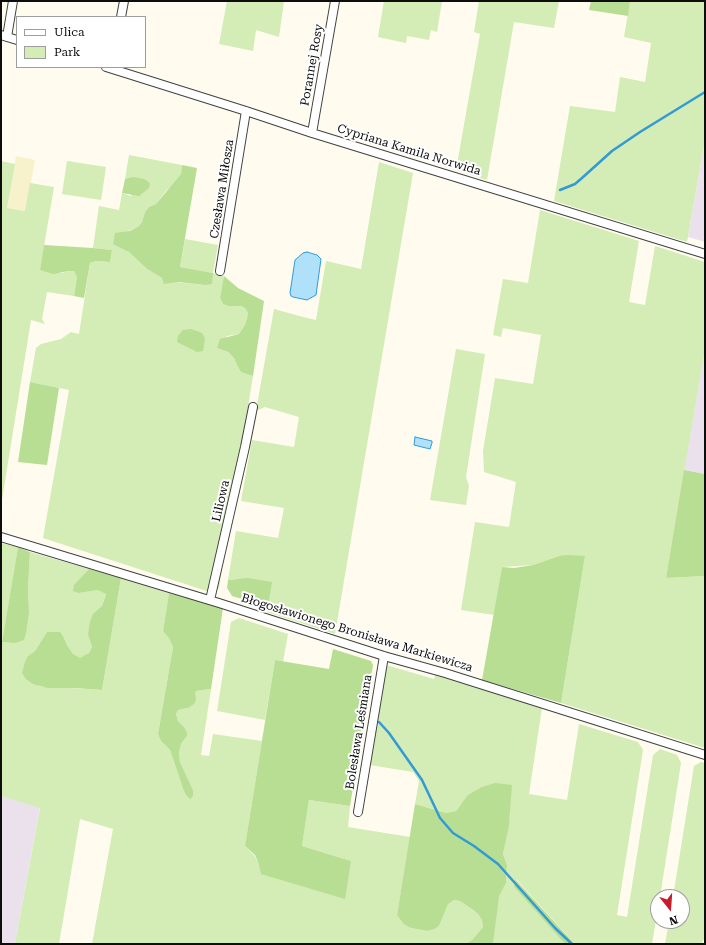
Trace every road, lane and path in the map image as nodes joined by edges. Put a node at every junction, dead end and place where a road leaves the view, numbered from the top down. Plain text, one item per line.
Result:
1 (13, 1) edge
2 (124, 1) edge
3 (335, 1) edge
4 (121, 16) edge
5 (4, 36) edge
6 (16, 40) edge
7 (110, 68) edge
8 (246, 111) junction
9 (312, 133) junction
10 (705, 254) edge
11 (220, 271) dead end
12 (253, 407) dead end
13 (1, 537) edge
14 (210, 600) junction
15 (384, 656) junction
16 (705, 755) edge
17 (358, 812) dead end

1 - 5 street
2 - 4 street
3 - 9 street, Porannej Rosy
5 - 6 street
7 - 8 street, Cypriana Kamila Norwida
8 - 9 street, Cypriana Kamila Norwida
8 - 11 street, Czesława Miłosza
9 - 10 street, Cypriana Kamila Norwida
12 - 14 street, Liliowa
13 - 14 street, Błogosławionego Bronisława Markiewicza
14 - 15 street, Błogosławionego Bronisława Markiewicza
15 - 16 street, Błogosławionego Bronisława Markiewicza
15 - 17 street, Bolesława Leśmiana

